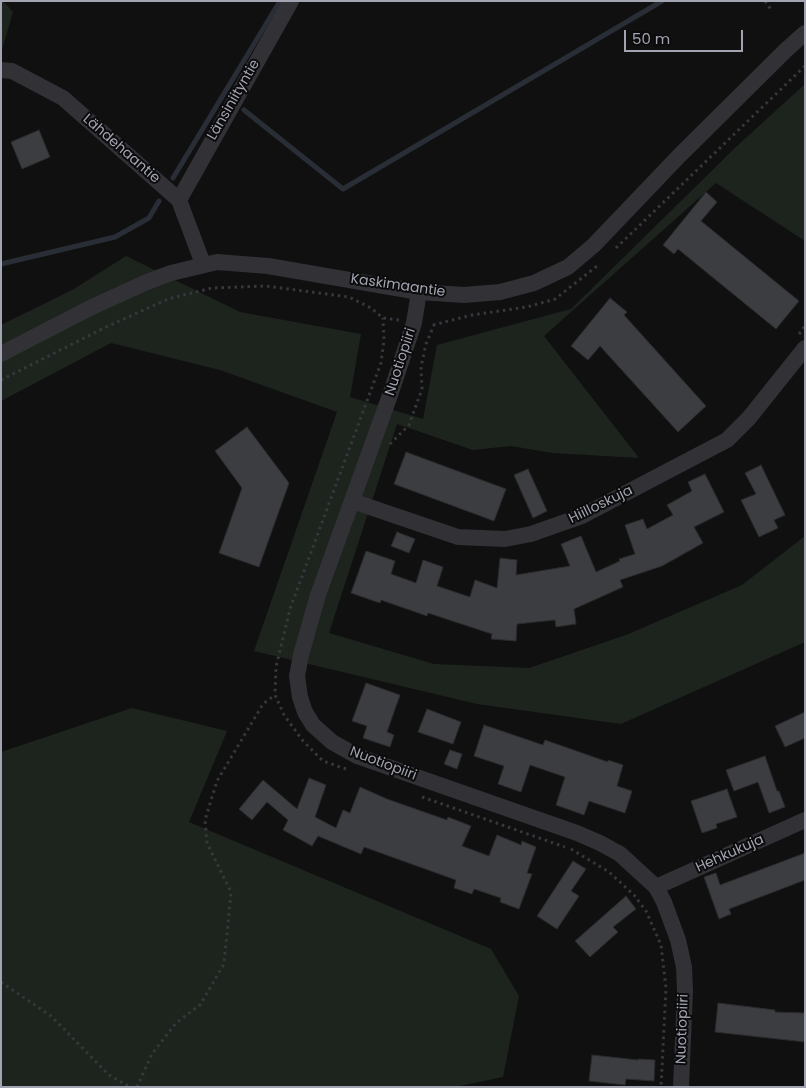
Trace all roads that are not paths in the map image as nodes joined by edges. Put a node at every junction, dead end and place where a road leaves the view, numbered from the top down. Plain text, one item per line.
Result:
1 (291, 1) edge
2 (805, 33) edge
3 (1, 70) edge
4 (179, 200) junction
5 (203, 264) junction
6 (419, 292) junction
7 (799, 345) edge
8 (1, 354) edge
9 (352, 501) junction
10 (805, 820) edge
11 (656, 886) junction
12 (681, 1087) edge

1 - 4 street, Länsiniityntie
2 - 6 street, Kaskimaantie
3 - 4 street, Lähdehaantie
4 - 5 street, Lähdehaantie
5 - 6 street, Kaskimaantie
5 - 8 street, Kaskimaantie
6 - 9 street, Nuotiopiiri
7 - 9 street, Hiilloskuja
9 - 11 street, Nuotiopiiri
10 - 11 street, Hehkukuja
11 - 12 street, Nuotiopiiri

